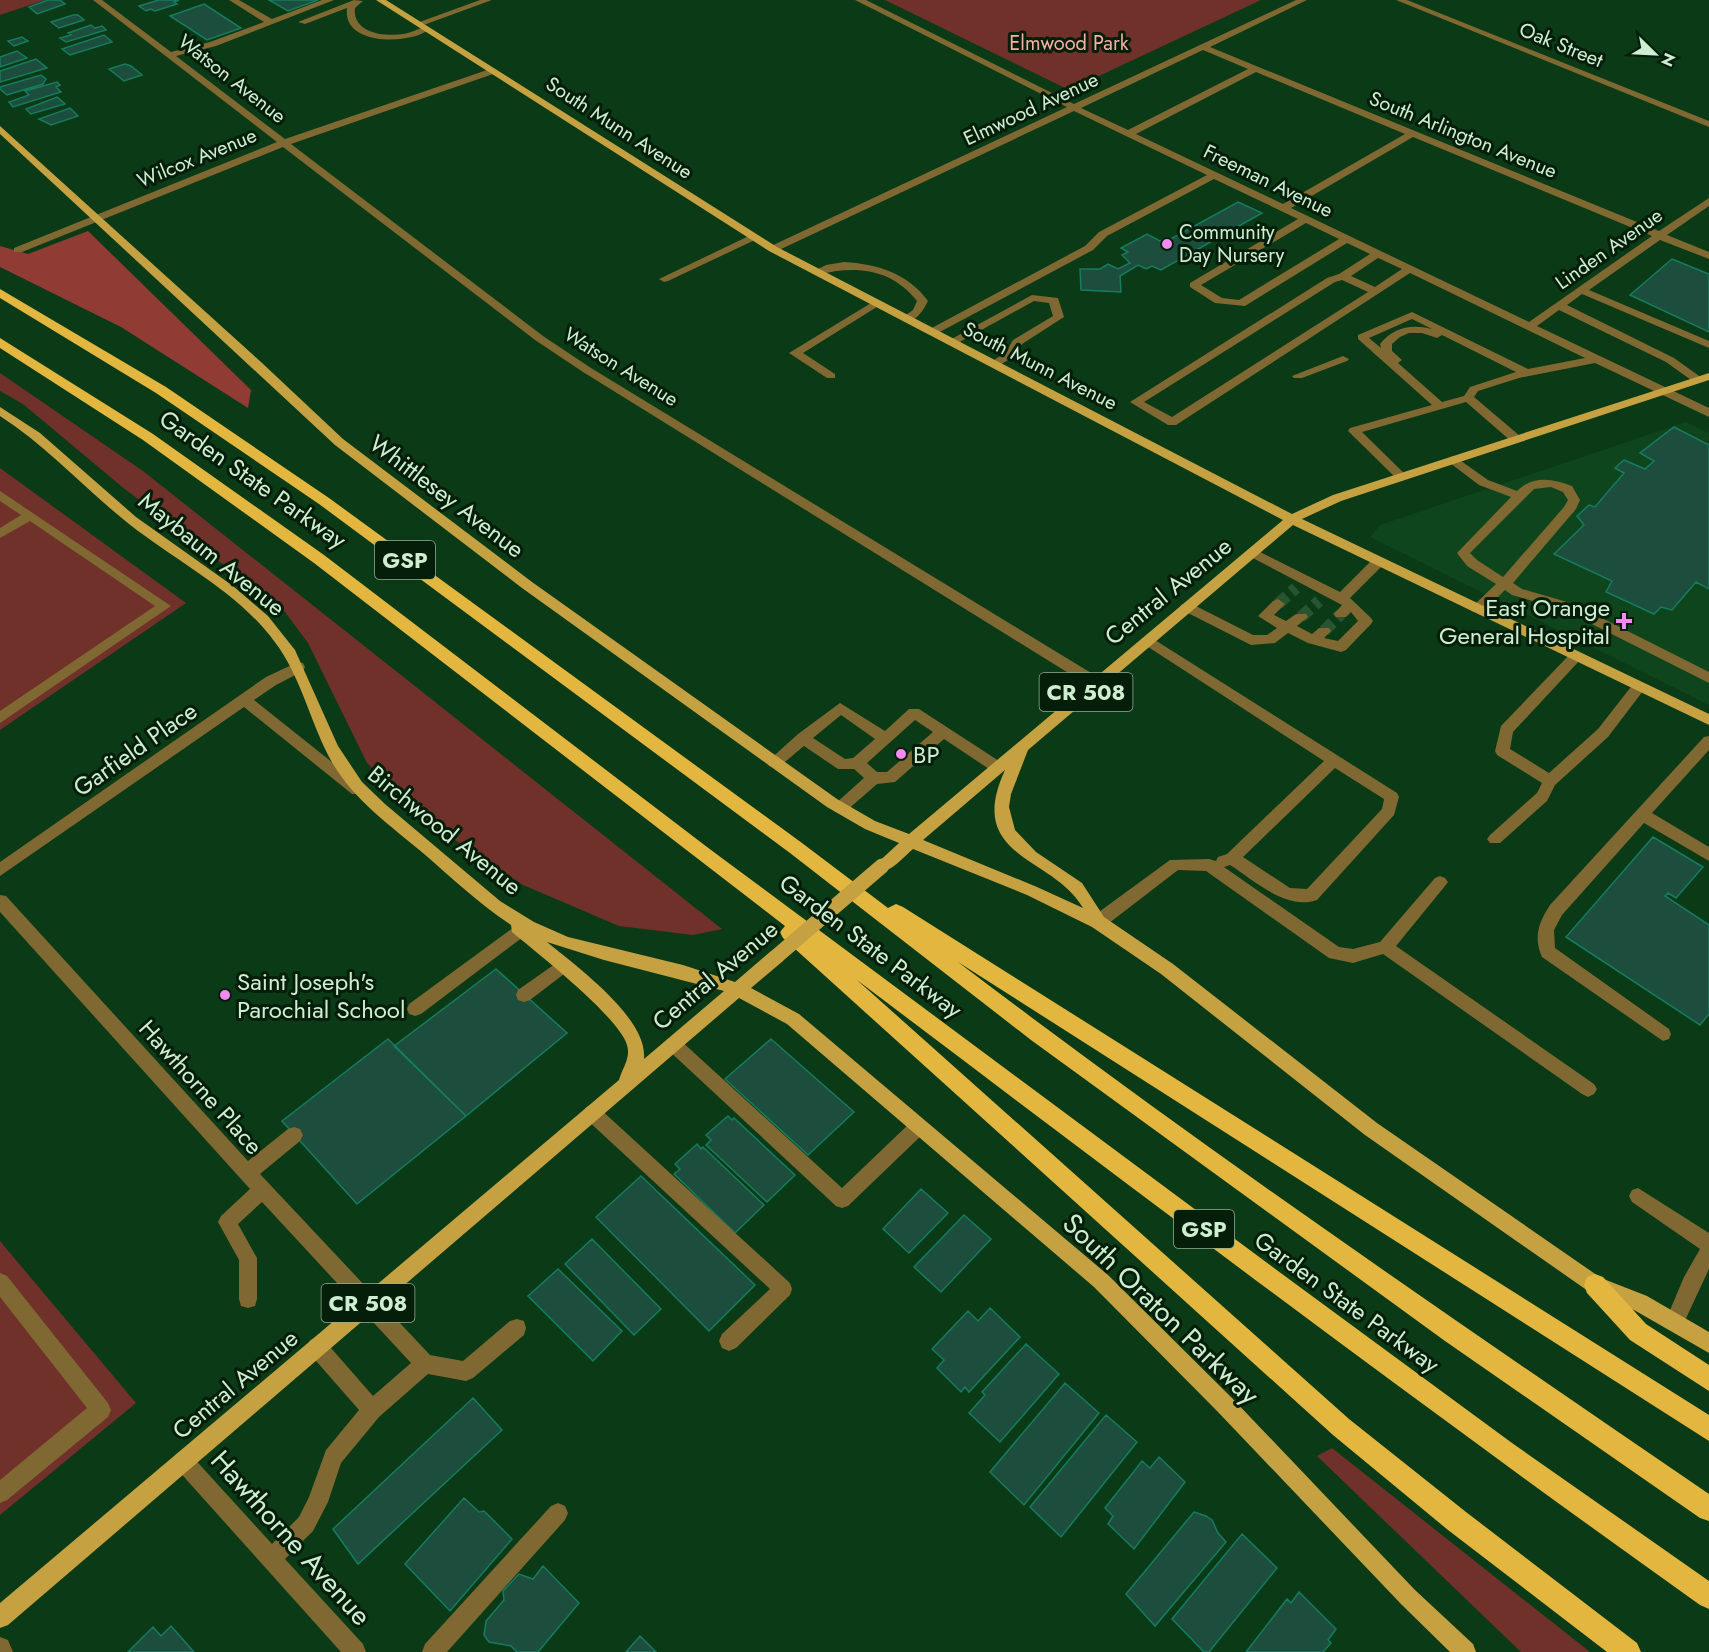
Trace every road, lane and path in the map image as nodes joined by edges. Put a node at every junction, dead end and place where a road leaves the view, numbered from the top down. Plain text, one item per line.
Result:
1 (97, 0) edge
2 (234, 0) edge
3 (330, 0) edge
4 (380, 0) edge
5 (488, 0) edge
6 (859, 0) edge
7 (1303, 0) edge
8 (1400, 0) edge
9 (359, 1) edge
10 (268, 21) junction
11 (302, 22) dead end
12 (422, 27) junction
13 (1203, 47) junction
14 (170, 55) junction
15 (1255, 69) junction
16 (493, 71) junction
17 (1075, 108) junction
18 (1709, 124) edge
19 (0, 129) edge
20 (1128, 134) junction
21 (1412, 134) junction
22 (284, 143) junction
23 (1214, 175) junction
24 (1709, 201) edge
25 (1283, 208) junction
26 (97, 218) junction
27 (1306, 219) junction
28 (1659, 236) junction
29 (753, 237) junction
30 (1347, 238) junction
31 (773, 249) junction
32 (18, 250) dead end
33 (1378, 253) junction
34 (1709, 256) edge
35 (1410, 269) junction
36 (817, 272) junction
37 (1343, 276) junction
38 (664, 279) dead end
39 (1581, 290) junction
40 (1376, 291) junction
41 (0, 293) edge
42 (876, 303) junction
43 (1559, 306) junction
44 (907, 319) junction
45 (1530, 327) junction
46 (932, 332) junction
47 (0, 342) edge
48 (952, 342) junction
49 (1709, 345) edge
50 (1343, 359) dead end
51 (1597, 359) junction
52 (994, 364) junction
53 (1522, 370) junction
54 (831, 376) dead end
55 (1298, 376) dead end
56 (1703, 378) edge
57 (1663, 390) junction
58 (1468, 398) junction
59 (1436, 402) junction
60 (0, 411) edge
61 (1709, 412) edge
62 (1516, 439) junction
63 (1454, 460) junction
64 (1402, 477) junction
65 (0, 495) edge
66 (1519, 495) junction
67 (30, 515) junction
68 (1292, 519) junction
69 (0, 534) edge
70 (1254, 553) junction
71 (1378, 562) junction
72 (1505, 583) junction
73 (1278, 604) tunnel mouth
74 (1187, 606) junction
75 (1345, 606) junction
76 (1478, 609) junction
77 (1301, 617) tunnel mouth
78 (1288, 628) junction
79 (1146, 640) junction
80 (1576, 656) junction
81 (298, 667) junction
82 (1709, 678) edge
83 (1096, 683) junction
84 (1639, 687) junction
85 (245, 700) junction
86 (0, 718) edge
87 (1708, 718) edge
88 (943, 732) junction
89 (803, 738) junction
90 (885, 738) junction
91 (1709, 741) edge
92 (1028, 742) junction
93 (1333, 761) junction
94 (774, 762) junction
95 (857, 763) junction
96 (998, 767) junction
97 (874, 778) junction
98 (1550, 781) junction
99 (370, 799) junction
100 (840, 808) junction
101 (1643, 815) junction
102 (1495, 838) dead end
103 (910, 843) junction
104 (796, 848) junction
105 (705, 855) junction
106 (1709, 855) edge
107 (1232, 858) junction
108 (1209, 865) junction
109 (0, 870) edge
110 (1440, 882) dead end
111 (0, 901) edge
112 (496, 907) junction
113 (1098, 922) junction
114 (521, 929) junction
115 (1385, 947) junction
116 (562, 966) junction
117 (738, 989) junction
118 (524, 995) dead end
119 (416, 1009) dead end
120 (1663, 1034) dead end
121 (673, 1044) junction
122 (622, 1088) junction
123 (1588, 1089) dead end
124 (592, 1113) junction
125 (918, 1127) junction
126 (294, 1135) dead end
127 (247, 1173) junction
128 (262, 1190) junction
129 (1638, 1196) dead end
130 (1709, 1244) edge
131 (1709, 1251) edge
132 (0, 1282) edge
133 (1595, 1285) junction
134 (248, 1299) dead end
135 (367, 1304) junction
136 (1674, 1322) junction
137 (517, 1328) dead end
138 (729, 1341) dead end
139 (1709, 1343) edge
140 (317, 1347) junction
141 (425, 1364) junction
142 (1709, 1379) edge
143 (372, 1410) junction
144 (1709, 1429) edge
145 (183, 1461) junction
146 (0, 1493) edge
147 (1709, 1509) edge
148 (558, 1513) dead end
149 (271, 1558) junction
150 (1709, 1596) edge
151 (0, 1617) edge
152 (356, 1652) edge
153 (433, 1652) edge
154 (1465, 1652) edge
155 (1628, 1652) edge

1 - 14 street, Watson Avenue
2 - 10 street
3 - 10 street
4 - 12 main road, South Munn Avenue
5 - 12 street
6 - 17 street, Freeman Avenue
7 - 13 street, Elmwood Avenue
8 - 18 street, Oak Street
9 - 11 street
9 - 12 street
10 - 14 street
12 - 16 main road, South Munn Avenue
13 - 15 street, South Arlington Avenue
13 - 17 street, Elmwood Avenue
14 - 22 street, Watson Avenue
15 - 20 street
15 - 21 street, South Arlington Avenue
16 - 22 street, Wilcox Avenue
16 - 29 main road, South Munn Avenue
17 - 20 street, Freeman Avenue
17 - 31 street, Elmwood Avenue
19 - 26 main road, Whittlesey Avenue
20 - 23 street, Freeman Avenue
21 - 25 street
21 - 28 street, South Arlington Avenue
22 - 26 street, Wilcox Avenue
22 - 83 street, Watson Avenue
23 - 25 street, Freeman Avenue
23 - 46 street
24 - 28 street, Linden Avenue
25 - 27 street, Freeman Avenue
26 - 32 street, Wilcox Avenue
26 - 94 main road, Whittlesey Avenue
27 - 30 street, Freeman Avenue
27 - 30 street
28 - 34 street, South Arlington Avenue
28 - 39 street, Linden Avenue
29 - 31 main road, South Munn Avenue
29 - 38 street
30 - 33 street, Freeman Avenue
31 - 36 main road, South Munn Avenue
33 - 35 street, Freeman Avenue
33 - 37 street
35 - 40 street
35 - 45 street, Freeman Avenue
36 - 42 main road, South Munn Avenue
36 - 44 street
37 - 40 street
37 - 40 street
39 - 43 street, Linden Avenue
39 - 49 street
41 - 104 highway, Garden State Parkway / GSP
42 - 44 main road, South Munn Avenue
42 - 54 street
43 - 45 street, Linden Avenue
43 - 56 street
44 - 46 main road, South Munn Avenue
45 - 51 street, Freeman Avenue
46 - 48 main road, South Munn Avenue
47 - 105 highway, Garden State Parkway / GSP
48 - 52 main road, South Munn Avenue
48 - 52 street
50 - 55 street
51 - 53 street
51 - 57 street, Freeman Avenue
52 - 68 main road, South Munn Avenue
53 - 58 street
53 - 59 street
53 - 59 street
56 - 57 main road, Central Avenue / CR 508
57 - 61 street, Freeman Avenue
57 - 62 main road, Central Avenue / CR 508
58 - 59 street
58 - 62 street
59 - 64 street
60 - 81 main road, Maybaum Avenue
62 - 63 main road, Central Avenue / CR 508
63 - 64 main road, Central Avenue / CR 508
63 - 66 street
64 - 68 main road, Central Avenue / CR 508
65 - 67 street
66 - 72 street
66 - 72 street
67 - 69 street
67 - 86 street
68 - 70 main road, Central Avenue / CR 508
68 - 71 main road, South Munn Avenue
70 - 74 main road, Central Avenue / CR 508
70 - 75 street
71 - 75 street
71 - 76 main road, South Munn Avenue
72 - 76 street
72 - 82 street
73 - 78 street
74 - 78 street
74 - 79 main road, Central Avenue / CR 508
75 - 78 street
76 - 80 main road, South Munn Avenue
77 - 78 street
79 - 83 main road, Central Avenue / CR 508
79 - 93 street
80 - 84 main road, South Munn Avenue
80 - 98 street
81 - 85 street, Garfield Place
81 - 99 main road, Maybaum Avenue
83 - 92 main road, Central Avenue / CR 508
84 - 87 main road, South Munn Avenue
84 - 98 street
85 - 99 street, Birchwood Avenue
85 - 109 street, Garfield Place
88 - 90 street
88 - 96 street
88 - 97 street
89 - 90 street
89 - 94 street
89 - 95 street
90 - 95 street
91 - 101 street
92 - 96 main road, Central Avenue / CR 508
92 - 113 main road
93 - 107 street
93 - 107 street
94 - 100 main road, Whittlesey Avenue
95 - 97 street
96 - 103 main road, Central Avenue / CR 508
97 - 100 street
98 - 102 street
99 - 112 main road, Birchwood Avenue
100 - 103 main road, Whittlesey Avenue
101 - 106 street
101 - 120 street
103 - 113 main road
103 - 117 main road, Central Avenue / CR 508, bridge
104 - 144 highway
104 - 147 highway, Garden State Parkway / GSP
105 - 150 highway, Garden State Parkway / GSP
105 - 155 highway
107 - 108 street
108 - 113 street
108 - 115 street
110 - 115 street
111 - 127 street, Hawthorne Place
112 - 114 main road
112 - 117 main road, Birchwood Avenue
113 - 133 main road
114 - 116 main road
114 - 119 street
115 - 123 street
116 - 118 street
116 - 122 main road
117 - 121 main road, Central Avenue / CR 508
117 - 125 main road, South Oraton Parkway
121 - 122 main road, Central Avenue / CR 508
121 - 125 street
122 - 124 main road, Central Avenue / CR 508
124 - 135 main road, Central Avenue / CR 508
124 - 138 street
125 - 154 main road, South Oraton Parkway
126 - 127 street
127 - 128 street, Hawthorne Place
128 - 134 street
128 - 135 street, Hawthorne Place
129 - 130 street
131 - 136 street
132 - 146 street
133 - 136 main road
133 - 142 highway
135 - 140 main road, Central Avenue / CR 508
135 - 141 street, Hawthorne Place
136 - 139 main road
137 - 141 street
140 - 143 street
140 - 145 main road, Central Avenue / CR 508
141 - 143 street
143 - 149 street
145 - 149 street, Hawthorne Avenue
145 - 151 main road, Central Avenue / CR 508
148 - 153 street
149 - 152 street, Hawthorne Avenue

